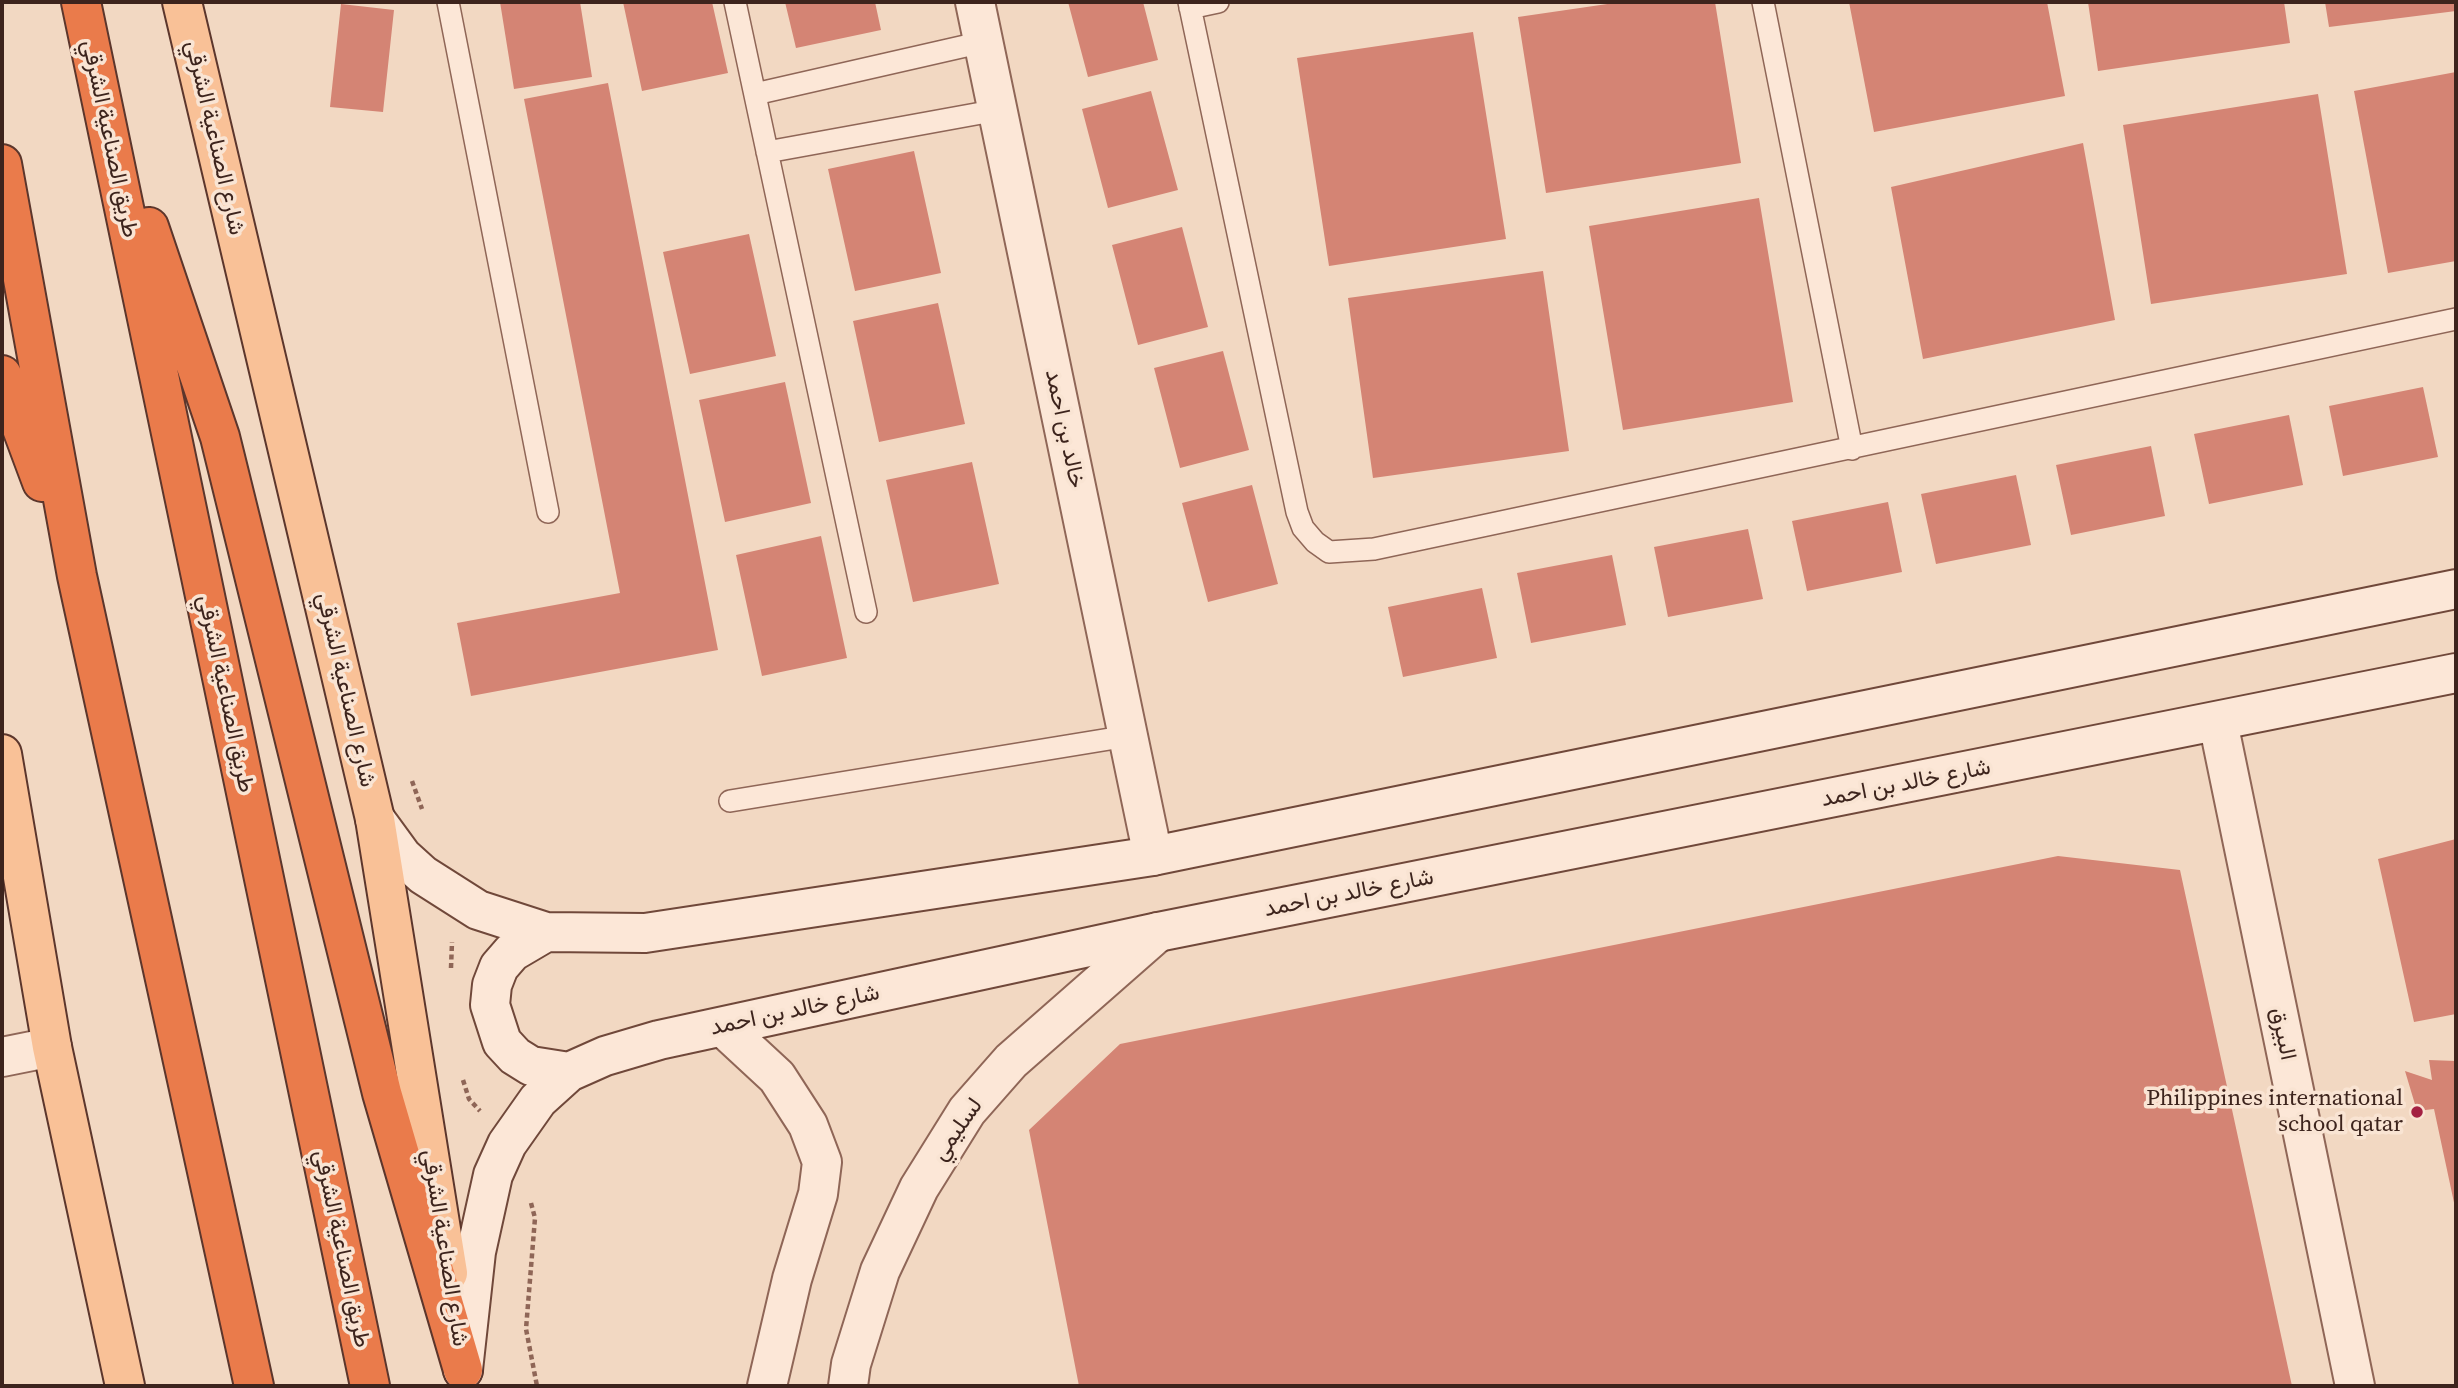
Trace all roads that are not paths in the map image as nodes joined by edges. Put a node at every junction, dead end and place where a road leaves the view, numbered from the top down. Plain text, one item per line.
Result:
1 (80, 2) edge
2 (182, 2) edge
3 (448, 2) edge
4 (736, 2) edge
5 (975, 2) edge
6 (1218, 2) edge
7 (1763, 2) edge
8 (1189, 5) edge
9 (983, 42) junction
10 (94, 66) junction
11 (755, 94) junction
12 (998, 110) junction
13 (767, 152) junction
14 (2, 164) edge
15 (2456, 319) edge
16 (2, 375) edge
17 (1852, 449) junction
18 (548, 512) dead end
19 (77, 576) junction
20 (2456, 589) edge
21 (866, 612) dead end
22 (2456, 673) edge
23 (2218, 722) junction
24 (1128, 736) junction
25 (2, 754) edge
26 (730, 801) dead end
27 (375, 819) junction
28 (1153, 856) junction
29 (546, 932) junction
30 (1158, 932) junction
31 (723, 1027) junction
32 (52, 1047) junction
33 (2, 1057) edge
34 (569, 1072) junction
35 (465, 1378) edge
36 (125, 1386) edge
37 (254, 1386) edge
38 (370, 1386) edge
39 (767, 1386) edge
40 (848, 1386) edge
41 (2355, 1386) edge

1 - 10 highway, طريق الصناعية الشرقي
2 - 27 main road, شارع الصناعية الشرقي
3 - 18 lane
4 - 11 lane
5 - 9 main road, خالد بن احمد
6 - 8 lane
7 - 17 lane
8 - 17 lane
9 - 11 lane
9 - 12 main road, خالد بن احمد
10 - 35 highway
10 - 38 highway, طريق الصناعية الشرقي
11 - 13 lane
12 - 13 lane
12 - 24 main road, خالد بن احمد
13 - 21 lane
14 - 19 highway
15 - 17 lane
16 - 19 highway
19 - 37 highway
20 - 28 main road
22 - 23 main road, شارع خالد بن احمد
23 - 30 main road, شارع خالد بن احمد
23 - 41 main road, البيرق
24 - 26 lane
24 - 28 main road, خالد بن احمد
25 - 32 main road
27 - 29 main road
27 - 35 main road, شارع الصناعية الشرقي
28 - 29 main road
29 - 34 main road
30 - 31 main road, شارع خالد بن احمد
30 - 40 main road, لسليمي
31 - 34 main road, شارع خالد بن احمد
31 - 39 main road
32 - 33 main road
32 - 36 main road
34 - 35 main road, شارع خالد بن احمد

